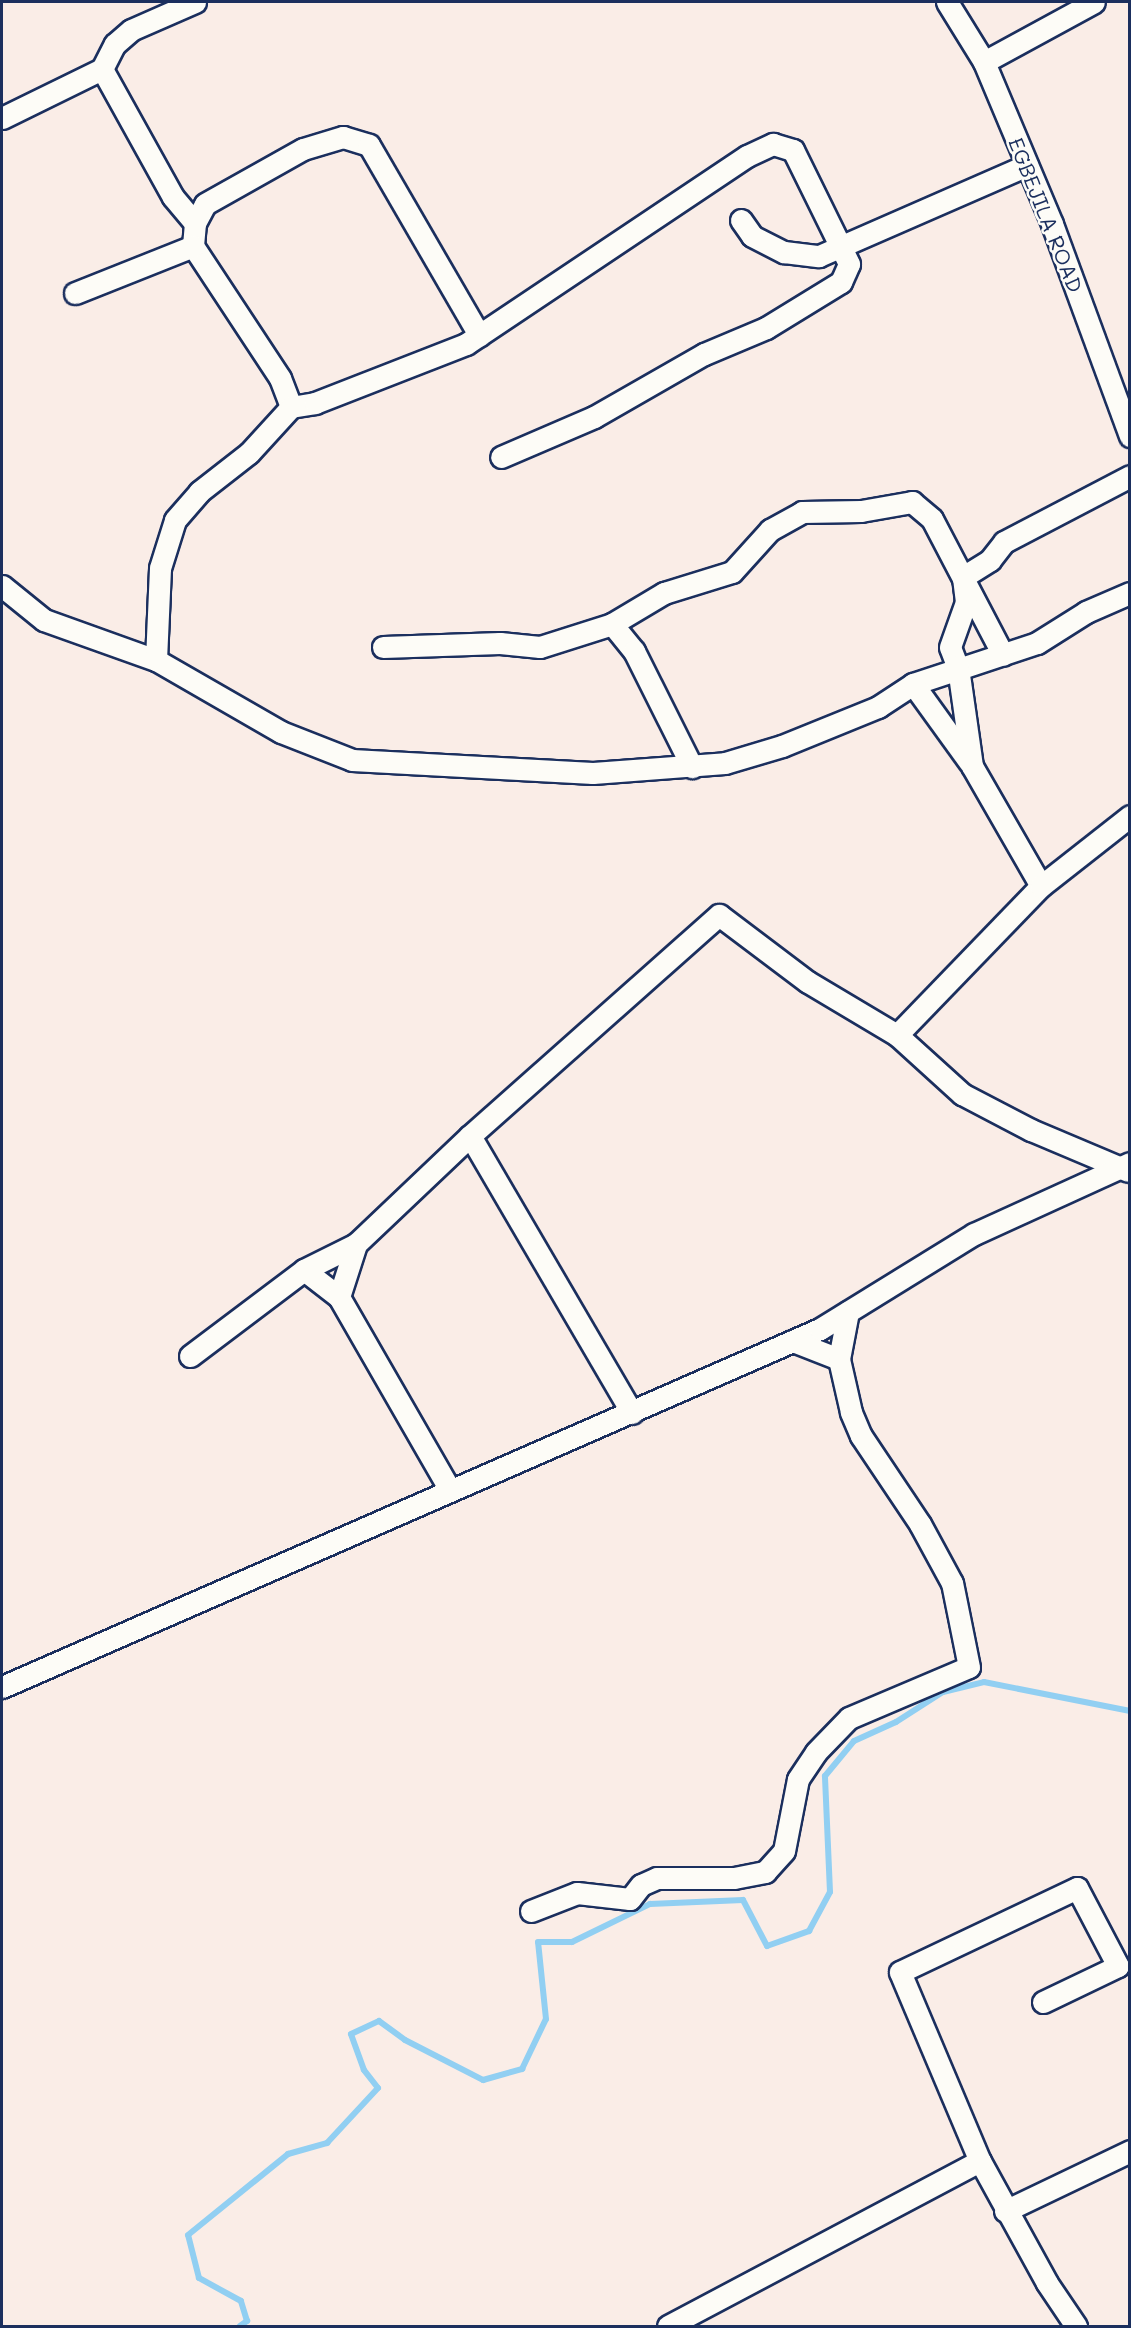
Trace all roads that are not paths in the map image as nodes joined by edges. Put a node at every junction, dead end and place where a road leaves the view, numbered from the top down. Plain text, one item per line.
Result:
1 (195, 2) edge
2 (947, 2) edge
3 (1094, 2) edge
4 (984, 62) junction
5 (102, 69) junction
6 (2, 118) edge
7 (1027, 165) junction
8 (741, 220) dead end
9 (195, 223) junction
10 (841, 245) junction
11 (193, 246) junction
12 (75, 293) dead end
13 (479, 334) junction
14 (1123, 398) edge
15 (291, 407) junction
16 (1130, 436) edge
17 (501, 457) dead end
18 (1130, 476) edge
19 (963, 577) junction
20 (2, 586) edge
21 (1130, 593) edge
22 (612, 624) junction
23 (383, 647) dead end
24 (1003, 655) junction
25 (156, 660) junction
26 (958, 668) junction
27 (913, 684) junction
28 (972, 766) junction
29 (692, 767) junction
30 (1130, 816) edge
31 (1041, 886) junction
32 (897, 1035) junction
33 (470, 1136) junction
34 (1126, 1168) edge
35 (356, 1244) junction
36 (304, 1270) junction
37 (339, 1297) junction
38 (848, 1312) junction
39 (793, 1341) junction
40 (190, 1356) dead end
41 (839, 1359) junction
42 (632, 1413) junction
43 (450, 1490) junction
44 (2, 1687) edge
45 (531, 1911) dead end
46 (1043, 2002) dead end
47 (1130, 2151) edge
48 (980, 2161) junction
49 (1005, 2211) junction
50 (668, 2326) edge
51 (1076, 2326) edge

1 - 5 street
2 - 4 street, EGBEJILA ROAD
3 - 4 street
4 - 7 street, EGBEJILA ROAD
5 - 6 street
5 - 9 street
7 - 10 street
7 - 14 street, EGBEJILA ROAD
8 - 10 street
9 - 11 street
9 - 13 street
10 - 13 street
10 - 17 street
11 - 12 street
11 - 15 street
13 - 15 street
14 - 16 street, EGBEJILA ROAD
15 - 25 street
18 - 19 street
19 - 22 street
19 - 24 street
19 - 26 street
20 - 25 street
21 - 24 street
22 - 23 street
22 - 29 street
24 - 26 street
25 - 29 street
26 - 27 street
26 - 28 street
27 - 28 street
27 - 29 street
28 - 31 street
30 - 31 street
31 - 32 street
32 - 33 street
32 - 34 street
33 - 35 street
33 - 42 street
34 - 38 street
35 - 36 street
35 - 37 street
36 - 37 street
36 - 40 street
37 - 43 street
38 - 39 street
38 - 41 street
39 - 41 street
39 - 42 street
41 - 45 street
42 - 43 street
43 - 44 street
46 - 48 street
47 - 49 street
48 - 49 street
48 - 50 street
49 - 51 street

